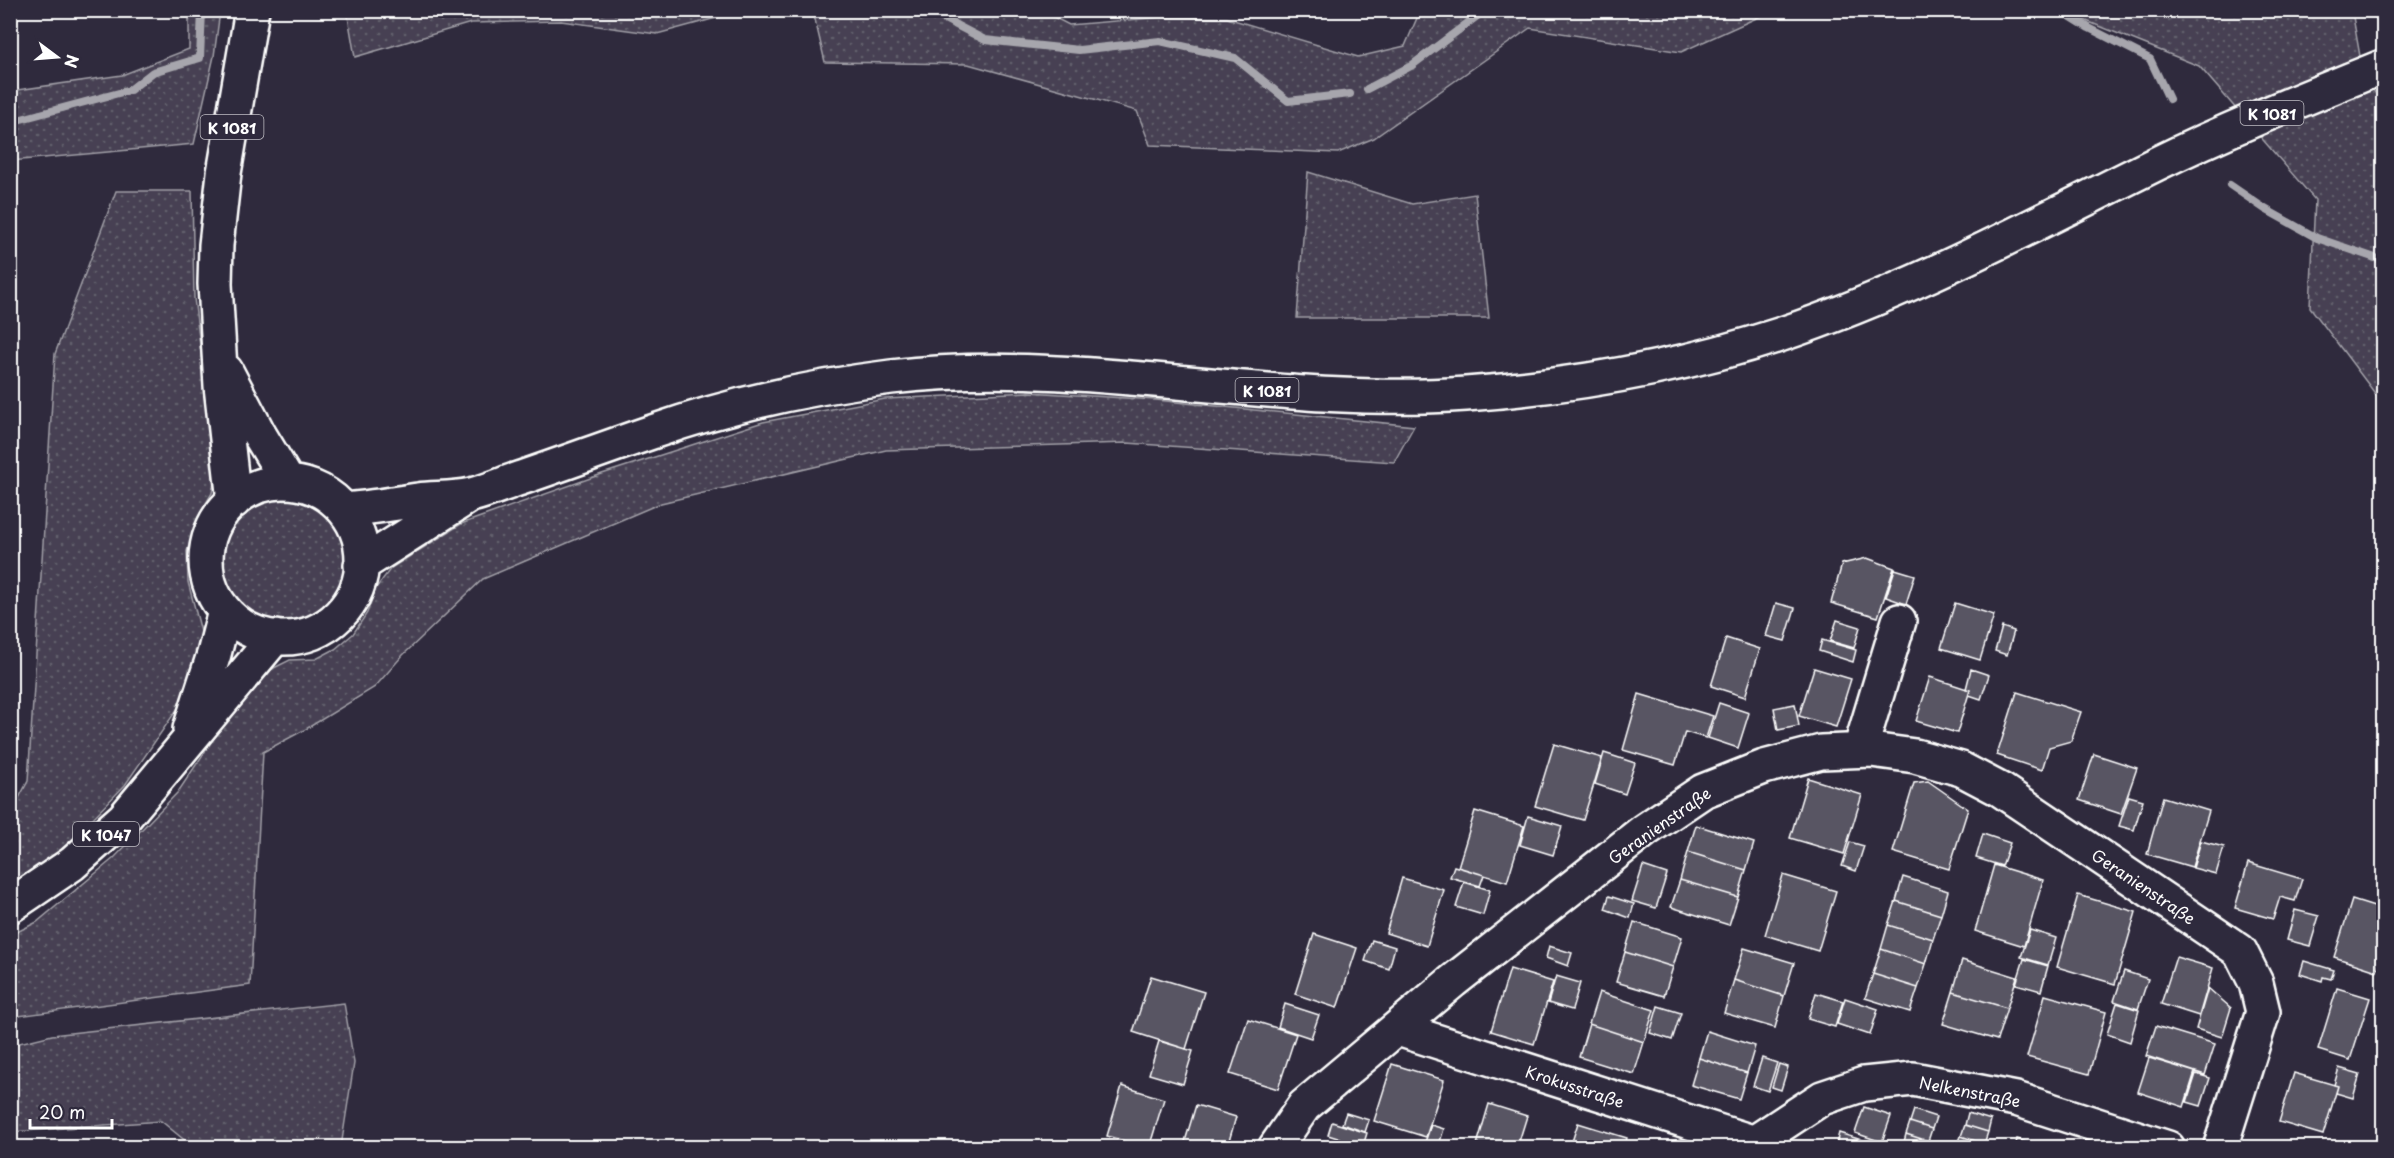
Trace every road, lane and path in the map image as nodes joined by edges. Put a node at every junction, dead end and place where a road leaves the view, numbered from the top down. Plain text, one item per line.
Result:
1 (252, 10) edge
2 (2384, 66) edge
3 (220, 358) junction
4 (288, 482) junction
5 (470, 495) junction
6 (234, 501) junction
7 (344, 510) junction
8 (361, 565) junction
9 (225, 610) junction
10 (1899, 621) dead end
11 (275, 637) junction
12 (185, 745) junction
13 (1860, 750) junction
14 (10, 906) edge
15 (1398, 1029) junction
16 (1749, 1145) edge
17 (1275, 1148) edge
18 (2168, 1148) edge
19 (2220, 1148) edge

1 - 3 main road, K 1081
2 - 5 main road, K 1081
3 - 4 main road, K 1081
3 - 6 main road, K 1081
4 - 6 main road
4 - 7 main road
5 - 7 main road, K 1081
5 - 8 main road, K 1081
6 - 9 main road
7 - 8 main road
8 - 11 main road
9 - 11 main road
9 - 12 main road, K 1047
10 - 13 main road
11 - 12 main road, K 1047
12 - 14 main road, K 1047
13 - 15 main road, Geranienstraße
13 - 19 main road, Geranienstraße
15 - 16 main road, Krokusstraße
15 - 17 main road, Geranienstraße
16 - 18 main road, Nelkenstraße

